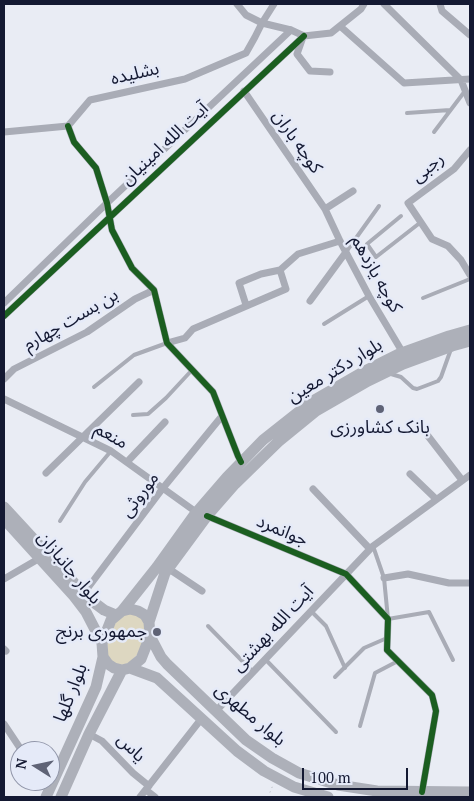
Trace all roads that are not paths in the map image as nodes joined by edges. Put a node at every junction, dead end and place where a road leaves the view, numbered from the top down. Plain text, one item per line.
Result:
1 (238, 4) edge
2 (274, 4) edge
3 (364, 4) edge
4 (384, 4) edge
5 (440, 4) edge
6 (262, 23) junction
7 (340, 26) junction
8 (291, 30) junction
9 (470, 35) edge
10 (304, 36) junction
11 (330, 72) dead end
12 (470, 79) edge
13 (461, 80) junction
14 (244, 91) junction
15 (465, 91) junction
16 (470, 103) edge
17 (450, 110) junction
18 (407, 113) dead end
19 (68, 126) junction
20 (4, 132) edge
21 (434, 132) dead end
22 (470, 150) edge
23 (353, 191) dead end
24 (107, 203) junction
25 (379, 206) dead end
26 (326, 209) junction
27 (109, 216) junction
28 (400, 216) dead end
29 (421, 222) junction
30 (340, 241) junction
31 (346, 252) junction
32 (280, 270) junction
33 (470, 275) edge
34 (470, 279) edge
35 (154, 290) junction
36 (369, 296) junction
37 (423, 298) dead end
38 (310, 301) dead end
39 (4, 303) edge
40 (246, 305) junction
41 (4, 316) edge
42 (324, 324) dead end
43 (470, 330) edge
44 (470, 342) edge
45 (167, 343) junction
46 (452, 346) junction
47 (403, 353) junction
48 (192, 370) junction
49 (384, 374) junction
50 (4, 378) edge
51 (139, 382) dead end
52 (94, 387) dead end
53 (4, 399) edge
54 (133, 415) dead end
55 (222, 416) junction
56 (164, 422) dead end
57 (428, 436) dead end
58 (82, 437) junction
59 (111, 451) junction
60 (126, 462) junction
61 (241, 462) junction
62 (46, 473) dead end
63 (410, 474) dead end
64 (470, 475) edge
65 (462, 480) junction
66 (163, 488) junction
67 (313, 489) dead end
68 (436, 499) junction
69 (4, 507) edge
70 (202, 514) junction
71 (4, 520) edge
72 (60, 521) dead end
73 (371, 548) junction
74 (43, 556) junction
75 (169, 569) junction
76 (346, 574) junction
77 (384, 578) junction
78 (4, 579) edge
79 (470, 583) edge
80 (202, 591) dead end
81 (84, 593) junction
82 (310, 611) junction
83 (119, 613) junction
84 (388, 619) junction
85 (149, 622) junction
86 (208, 626) dead end
87 (150, 636) junction
88 (387, 638) junction
89 (102, 643) junction
90 (104, 657) junction
91 (265, 659) junction
92 (454, 660) dead end
93 (398, 661) junction
94 (167, 664) junction
95 (345, 668) junction
96 (126, 669) junction
97 (253, 672) junction
98 (157, 678) junction
99 (335, 678) dead end
100 (216, 711) junction
101 (202, 718) junction
102 (4, 724) edge
103 (360, 726) dead end
104 (336, 732) dead end
105 (89, 734) junction
106 (15, 741) edge
107 (60, 760) edge
108 (148, 788) junction
109 (422, 792) junction
110 (470, 792) edge
111 (61, 797) edge
112 (140, 797) edge
113 (155, 797) edge
114 (328, 797) edge

1 - 6 street
2 - 6 street, بشلیده
3 - 7 street
4 - 13 street
5 - 9 street
6 - 8 street
6 - 19 street, بشلیده
7 - 10 street
7 - 13 street
8 - 10 street
8 - 24 street, آیت الله امینیان
10 - 11 street
10 - 14 street, آیت الله امینیان
12 - 13 street
13 - 15 street
14 - 26 street, کوچه باران
14 - 27 street, آیت الله امینیان
15 - 16 street
15 - 17 lane
17 - 18 lane
17 - 21 lane
19 - 20 street
19 - 24 street
22 - 29 street, رجبی
23 - 26 street
24 - 27 street
24 - 39 street, آیت الله امینیان
25 - 31 lane
26 - 30 street, کوچه یازدهم
27 - 35 street
27 - 41 street, آیت الله امینیان
28 - 29 lane
29 - 33 street, رجبی
30 - 31 street, کوچه یازدهم
30 - 32 street
31 - 36 street, کوچه یازدهم
31 - 38 street
32 - 40 street
32 - 40 street
34 - 37 lane
35 - 45 street
35 - 50 street, بن بست چهارم
36 - 42 lane
36 - 47 street, کوچه یازدهم
40 - 45 street
43 - 47 main road, بلوار دکتر معین
44 - 46 main road, بلوار دکتر معین
45 - 48 street
45 - 52 lane
46 - 49 main road, بلوار دکتر معین
46 - 49 lane
47 - 61 main road, بلوار دکتر معین
48 - 54 lane
48 - 55 street
49 - 70 main road, بلوار دکتر معین
51 - 58 street
53 - 58 street, منعم
55 - 61 street
55 - 66 street, موروثی
56 - 60 street
57 - 65 street
58 - 59 street, منعم
58 - 62 street
59 - 60 street, منعم
59 - 72 lane
60 - 66 street, منعم
61 - 70 main road, بلوار دکتر معین
63 - 68 street
64 - 65 street, آیت الله بهشتی
65 - 68 street, آیت الله بهشتی
66 - 70 street, منعم
66 - 81 street, موروثی
67 - 73 street
68 - 73 street, آیت الله بهشتی
69 - 74 main road, بلوار جانبازان
70 - 75 main road, بلوار دکتر معین
70 - 76 street, جوانمرد
70 - 83 main road, بلوار دکتر معین
71 - 74 main road, بلوار جانبازان
73 - 76 street, آیت الله بهشتی
73 - 77 lane
74 - 78 street
74 - 81 main road, بلوار جانبازان
74 - 89 main road, بلوار جانبازان
75 - 80 street
75 - 85 main road, بلوار دکتر معین
76 - 82 street, آیت الله بهشتی
76 - 84 street
77 - 79 street
77 - 84 lane
81 - 83 main road, بلوار جانبازان
82 - 91 street, آیت الله بهشتی
82 - 95 lane
83 - 85 main road
83 - 89 main road
84 - 88 street
84 - 92 lane
85 - 87 main road
86 - 97 lane
87 - 94 main road, بلوار مطهری
87 - 96 main road
88 - 93 street
88 - 95 lane
89 - 90 main road
90 - 96 main road
90 - 107 main road, بلوار گلها
91 - 97 street, آیت الله بهشتی
91 - 104 lane
93 - 103 lane
93 - 109 street
94 - 98 main road
94 - 100 main road, بلوار مطهری
95 - 99 lane
96 - 98 main road, بلوار مطهری
96 - 105 main road, بلوار گلها
97 - 100 street, آیت الله بهشتی
98 - 101 main road, بلوار مطهری
100 - 109 main road, بلوار مطهری
101 - 108 street
101 - 114 main road, بلوار مطهری
102 - 106 street
105 - 108 street, یاس
105 - 111 main road, بلوار گلها
108 - 112 street
108 - 113 street, یاس
109 - 110 main road, بلوار مطهری

